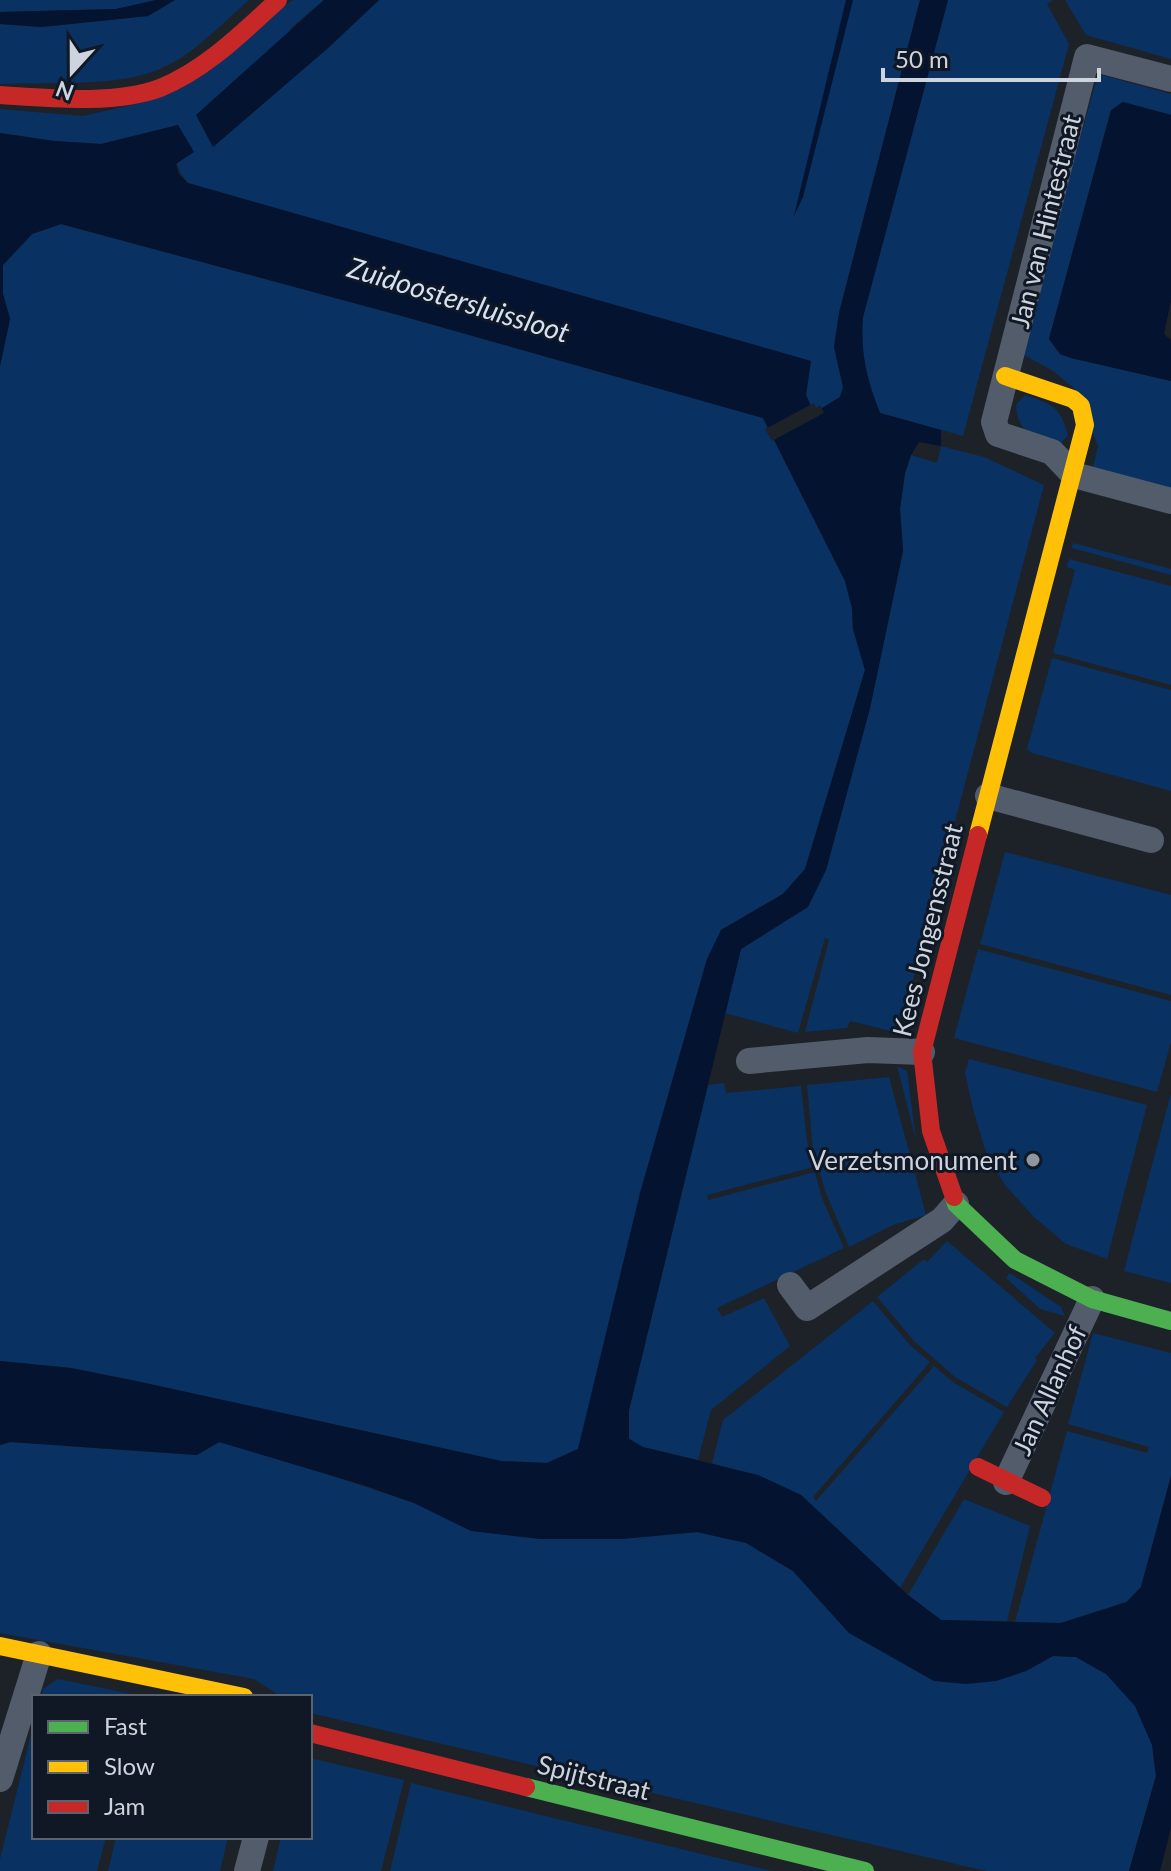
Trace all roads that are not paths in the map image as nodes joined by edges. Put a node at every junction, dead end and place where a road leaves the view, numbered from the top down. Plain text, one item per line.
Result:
1 (278, 0) edge
2 (1171, 79) edge
3 (0, 95) edge
4 (1005, 376) junction
5 (1074, 475) junction
6 (1171, 501) edge
7 (988, 796) junction
8 (1151, 840) dead end
9 (922, 1052) junction
10 (749, 1061) dead end
11 (956, 1204) junction
12 (790, 1285) dead end
13 (1092, 1299) junction
14 (1171, 1321) edge
15 (978, 1467) dead end
16 (1006, 1482) junction
17 (1042, 1498) dead end
18 (0, 1646) edge
19 (39, 1654) junction
20 (234, 1695) edge
21 (312, 1734) edge
22 (0, 1779) edge
23 (255, 1839) edge
24 (838, 1868) edge
25 (247, 1871) edge
26 (865, 1871) edge

1 - 3 street
2 - 4 street, Jan van Hintestraat
4 - 5 street, Jan van Hintestraat
4 - 5 street
5 - 6 street
5 - 7 street, Kees Jongensstraat
7 - 8 street
7 - 9 street, Kees Jongensstraat
9 - 10 street
9 - 11 street, Kees Jongensstraat
11 - 12 street
11 - 13 street, Kees Jongensstraat
13 - 14 street, Kees Jongensstraat
13 - 16 street, Jan Allanhof
15 - 16 street, Jan Allanhof
16 - 17 street, Jan Allanhof
18 - 19 street
19 - 20 street
19 - 22 street
21 - 24 street, Spijtstraat
23 - 25 street
24 - 26 street, Spijtstraat

